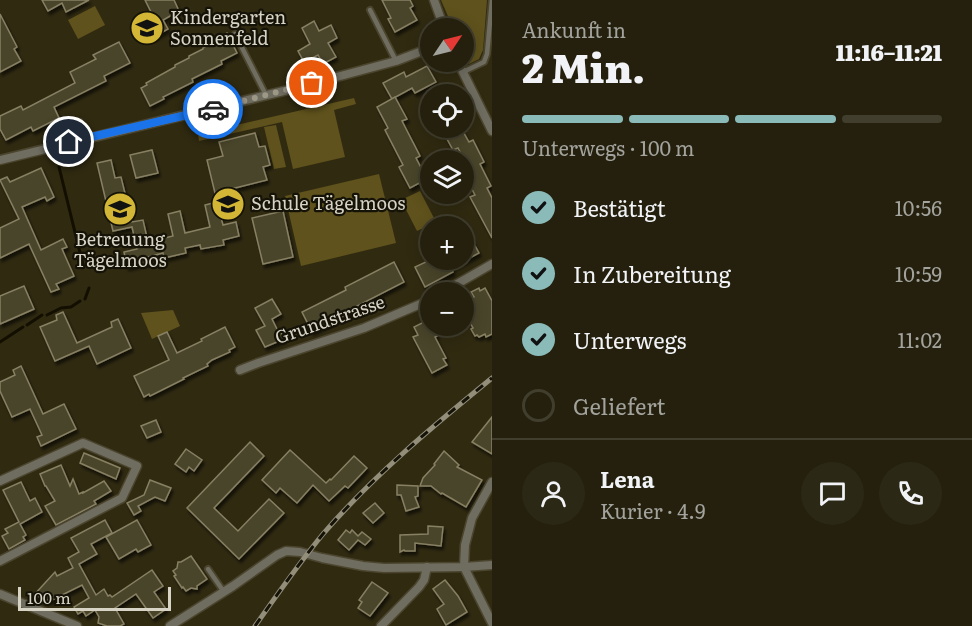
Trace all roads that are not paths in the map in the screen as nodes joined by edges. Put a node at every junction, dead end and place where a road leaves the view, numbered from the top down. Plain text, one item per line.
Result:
1 (434, 0) edge
2 (492, 0) edge
3 (370, 10) dead end
4 (440, 18) edge
5 (235, 34) dead end
6 (420, 52) edge
7 (490, 53) edge
8 (396, 61) junction
9 (474, 67) edge
10 (463, 72) edge
11 (266, 95) junction
12 (80, 122) dead end
13 (492, 131) edge
14 (88, 138) junction
15 (0, 160) edge
16 (492, 264) edge
17 (460, 282) edge
18 (420, 304) edge
19 (240, 370) dead end
20 (0, 481) edge
21 (492, 482) edge
22 (0, 561) edge
23 (492, 564) edge
24 (427, 567) junction
25 (464, 567) junction
26 (208, 569) dead end
27 (224, 592) junction
28 (0, 594) edge
29 (492, 623) edge
30 (77, 626) edge
31 (170, 626) edge
32 (381, 626) edge

1 - 4 street
2 - 7 lane
3 - 8 lane
5 - 11 lane
6 - 8 street
7 - 9 lane
8 - 11 street
10 - 13 street
11 - 14 street
12 - 14 lane
14 - 15 street
16 - 17 street
18 - 19 street, Grundstrasse
20 - 22 street
21 - 25 street
23 - 25 street
24 - 25 street
24 - 27 street
24 - 32 street
25 - 29 street
26 - 27 lane
27 - 31 street
28 - 30 street

